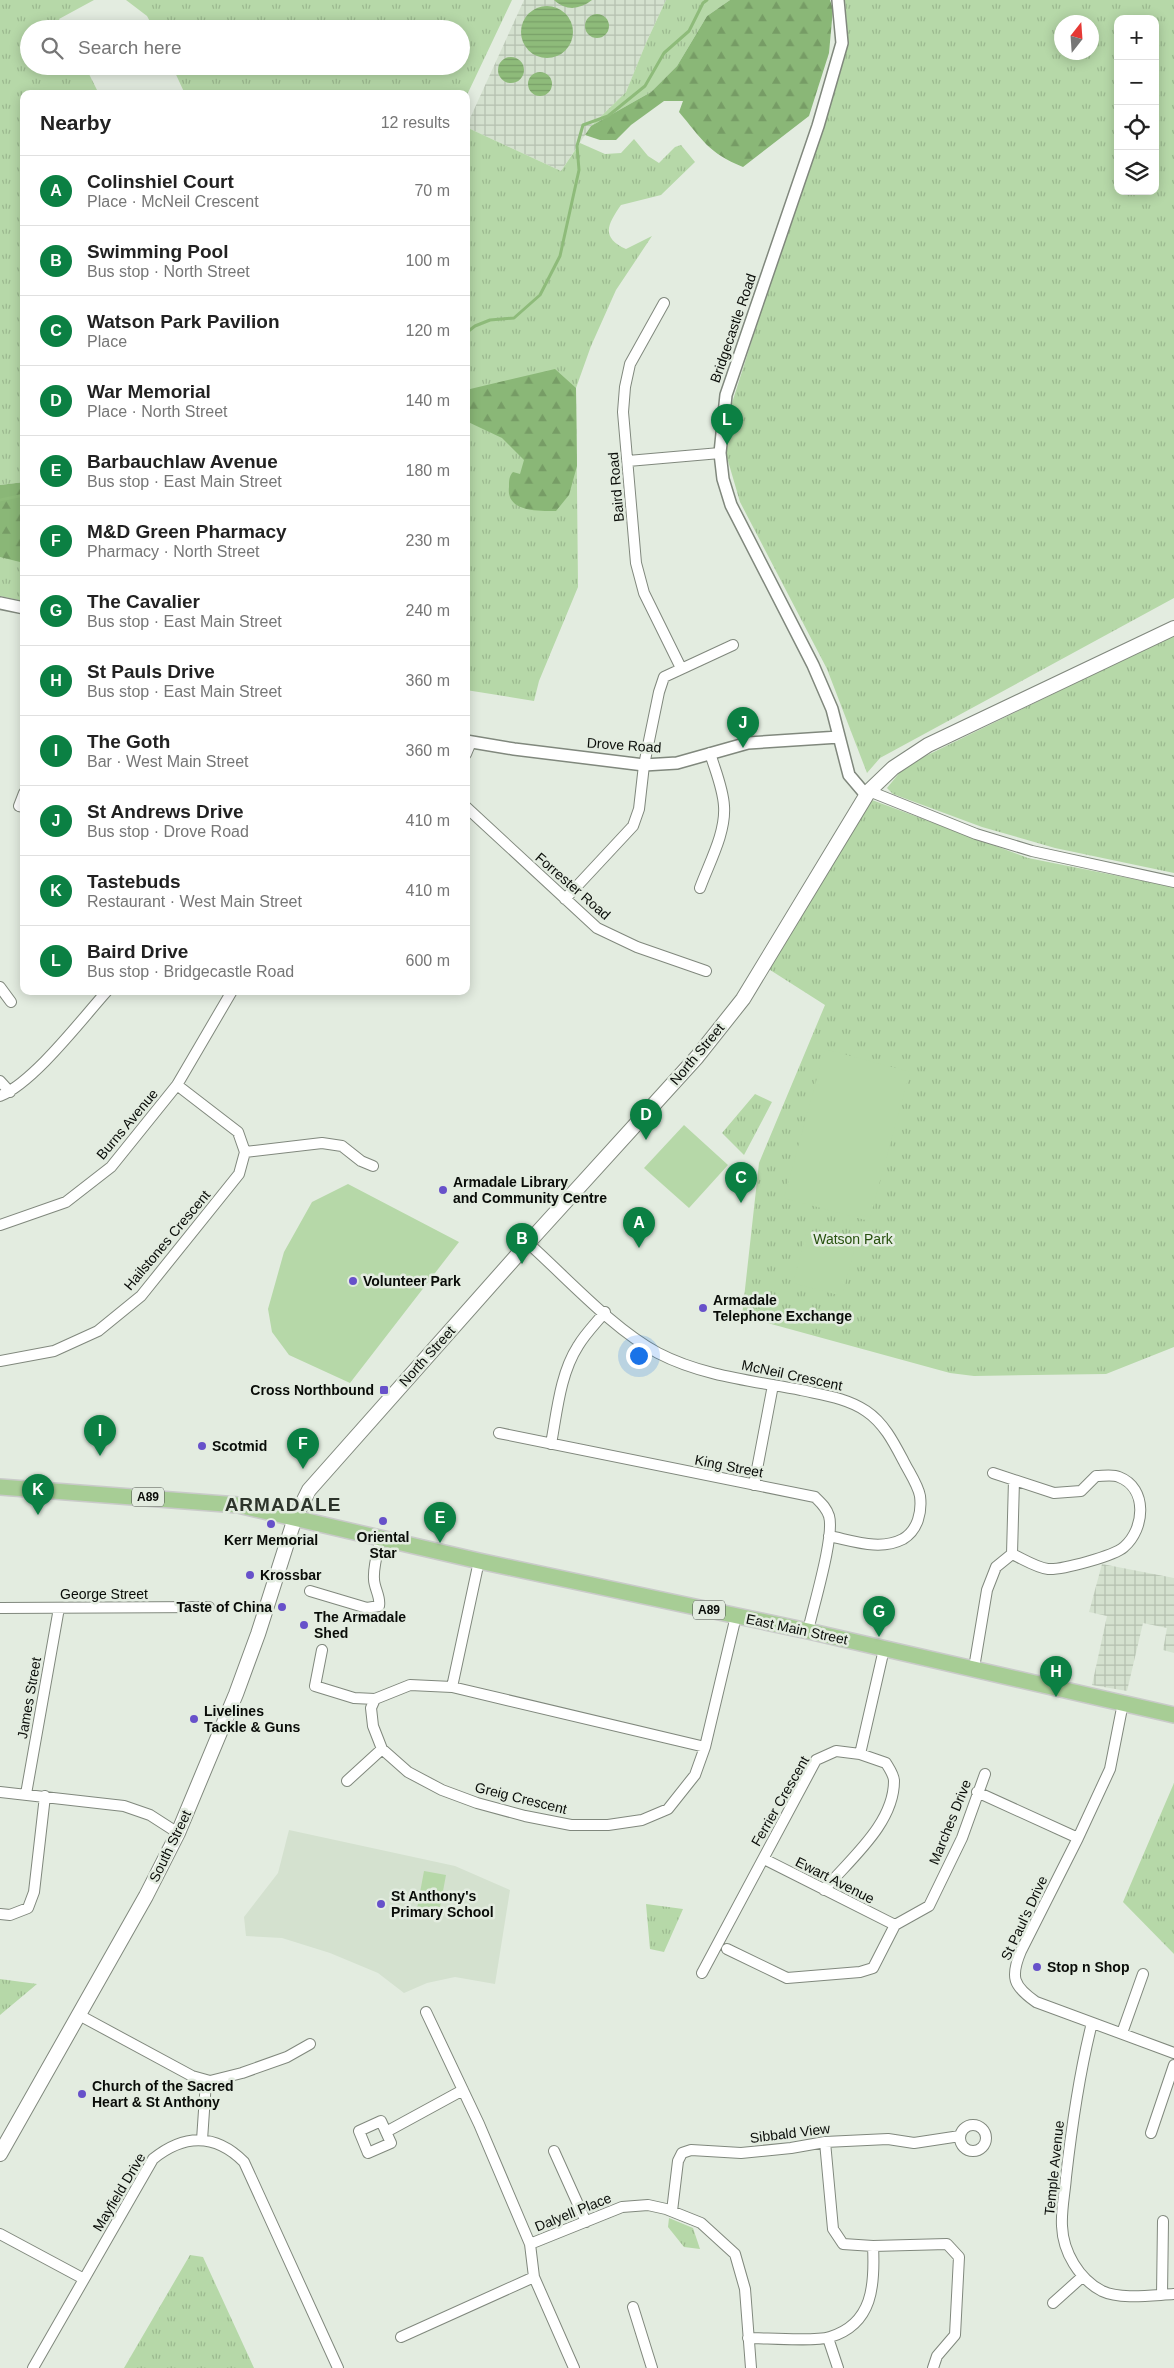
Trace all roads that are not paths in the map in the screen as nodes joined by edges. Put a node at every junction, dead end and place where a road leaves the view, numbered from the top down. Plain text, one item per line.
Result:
1 (838, 0) edge
2 (664, 303) dead end
3 (720, 453) junction
4 (628, 461) junction
5 (0, 603) edge
6 (20, 607) edge
7 (1174, 628) edge
8 (733, 645) dead end
9 (681, 668) junction
10 (839, 737) junction
11 (470, 741) edge
12 (710, 752) junction
13 (644, 765) junction
14 (867, 793) junction
15 (470, 811) edge
16 (1174, 882) edge
17 (700, 888) dead end
18 (564, 899) junction
19 (706, 971) dead end
20 (0, 987) edge
21 (103, 995) edge
22 (230, 995) edge
23 (11, 1002) dead end
24 (0, 1081) edge
25 (177, 1085) junction
26 (5, 1094) edge
27 (245, 1152) junction
28 (373, 1166) dead end
29 (0, 1226) edge
30 (528, 1243) junction
31 (605, 1312) junction
32 (0, 1361) edge
33 (774, 1385) junction
34 (499, 1433) dead end
35 (551, 1444) junction
36 (993, 1473) dead end
37 (1014, 1480) junction
38 (754, 1485) junction
39 (0, 1487) edge
40 (294, 1518) junction
41 (830, 1536) junction
42 (381, 1538) junction
43 (1012, 1554) junction
44 (479, 1560) junction
45 (310, 1591) dead end
46 (209, 1607) dead end
47 (0, 1608) edge
48 (59, 1608) junction
49 (736, 1616) junction
50 (808, 1631) junction
51 (884, 1649) junction
52 (322, 1650) dead end
53 (974, 1668) junction
54 (452, 1687) junction
55 (375, 1699) junction
56 (1123, 1703) junction
57 (1174, 1715) edge
58 (705, 1747) junction
59 (382, 1749) junction
60 (860, 1754) junction
61 (984, 1774) dead end
62 (347, 1781) dead end
63 (0, 1792) edge
64 (977, 1792) junction
65 (26, 1794) junction
66 (45, 1796) junction
67 (178, 1832) junction
68 (1078, 1838) junction
69 (764, 1859) junction
70 (824, 1890) junction
71 (0, 1914) edge
72 (895, 1925) junction
73 (727, 1949) dead end
74 (702, 1973) dead end
75 (1143, 1974) dead end
76 (426, 2012) dead end
77 (79, 2014) junction
78 (1092, 2023) junction
79 (1122, 2034) junction
80 (310, 2044) dead end
81 (1174, 2052) edge
82 (1174, 2065) edge
83 (206, 2081) junction
84 (463, 2090) junction
85 (386, 2132) dead end
86 (1150, 2133) dead end
87 (960, 2136) dead end
88 (202, 2140) junction
89 (825, 2142) junction
90 (554, 2151) dead end
91 (0, 2154) edge
92 (672, 2211) junction
93 (1163, 2221) dead end
94 (586, 2222) junction
95 (0, 2234) edge
96 (530, 2244) junction
97 (873, 2246) junction
98 (534, 2277) junction
99 (1082, 2277) junction
100 (84, 2279) junction
101 (1174, 2294) edge
102 (1162, 2295) junction
103 (1053, 2303) dead end
104 (634, 2307) dead end
105 (401, 2337) dead end
106 (748, 2338) junction
107 (828, 2338) junction
108 (33, 2368) edge
109 (338, 2368) edge
110 (574, 2368) edge
111 (652, 2368) edge
112 (751, 2368) edge
113 (838, 2368) edge
114 (933, 2368) edge

1 - 3 street, Bridgecastle Road
2 - 4 street, Baird Road
3 - 4 street
3 - 10 street, Bridgecastle Road
4 - 9 street, Baird Road
5 - 6 street
7 - 14 main road, North Street
8 - 9 street
9 - 13 street
10 - 12 street, Drove Road
10 - 14 street, Bridgecastle Road
11 - 13 street, Drove Road
12 - 13 street, Drove Road
12 - 17 street
13 - 18 street
14 - 16 street
14 - 30 main road, North Street
15 - 18 street, Forrester Road
18 - 19 street, Forrester Road
20 - 23 street
21 - 26 street
22 - 25 street, Burns Avenue
24 - 26 street
25 - 27 street
25 - 29 street, Burns Avenue
27 - 28 street
27 - 32 street, Hailstones Crescent
30 - 31 street, McNeil Crescent
30 - 40 main road, North Street
31 - 33 street, McNeil Crescent
31 - 35 street
33 - 38 street
33 - 41 street, McNeil Crescent
34 - 35 street, King Street
35 - 38 street, King Street
36 - 37 street
37 - 43 street
37 - 43 street
38 - 41 street, King Street
39 - 40 main road, A89
40 - 42 main road, East Main Street / A89
40 - 67 main road, South Street
41 - 50 street, King Street
42 - 44 main road, East Main Street / A89
42 - 45 street
43 - 53 street
44 - 49 main road, East Main Street / A89
44 - 54 street
46 - 48 street, George Street
47 - 48 street, George Street
48 - 65 street, James Street
49 - 50 main road, East Main Street / A89
49 - 58 street, Greig Crescent
50 - 51 main road, East Main Street / A89
51 - 53 main road, East Main Street / A89
51 - 60 street
52 - 55 street
53 - 56 main road, East Main Street / A89
54 - 55 street
54 - 58 street
55 - 59 street, Greig Crescent
56 - 57 main road, A89
56 - 68 street, St Paul's Drive
58 - 59 street, Greig Crescent
59 - 62 street
60 - 69 street, Ferrier Crescent
60 - 70 street, Ferrier Crescent
61 - 64 street, Marches Drive
63 - 65 street
64 - 68 street
64 - 72 street, Marches Drive
65 - 66 street
66 - 67 street
66 - 71 street
67 - 77 main road, South Street
68 - 78 street, St Paul's Drive
69 - 70 street, Ewart Avenue
69 - 74 street, Ferrier Crescent
70 - 72 street, Ewart Avenue
72 - 73 street
75 - 79 street
76 - 84 street
77 - 83 street
77 - 91 main road, South Street
78 - 79 street, St Paul's Drive
78 - 99 street, Temple Avenue
79 - 81 street, St Paul's Drive
80 - 83 street
82 - 86 street
83 - 88 street
84 - 85 street
84 - 96 street
87 - 89 street, Sibbald View
88 - 100 street, Mayfield Drive
88 - 109 street, Mayfield Drive
89 - 92 street, Sibbald View
89 - 97 street
90 - 94 street
92 - 94 street, Dalyell Place
92 - 106 street, Dalyell Place
93 - 102 street
94 - 96 street, Dalyell Place
95 - 100 street
96 - 98 street
97 - 107 street
97 - 114 street
98 - 105 street
98 - 110 street
99 - 102 street, Temple Avenue
99 - 103 street
100 - 108 street, Mayfield Drive
101 - 102 street, Temple Avenue
104 - 111 street
106 - 107 street
106 - 112 street, Dalyell Place
107 - 113 street

